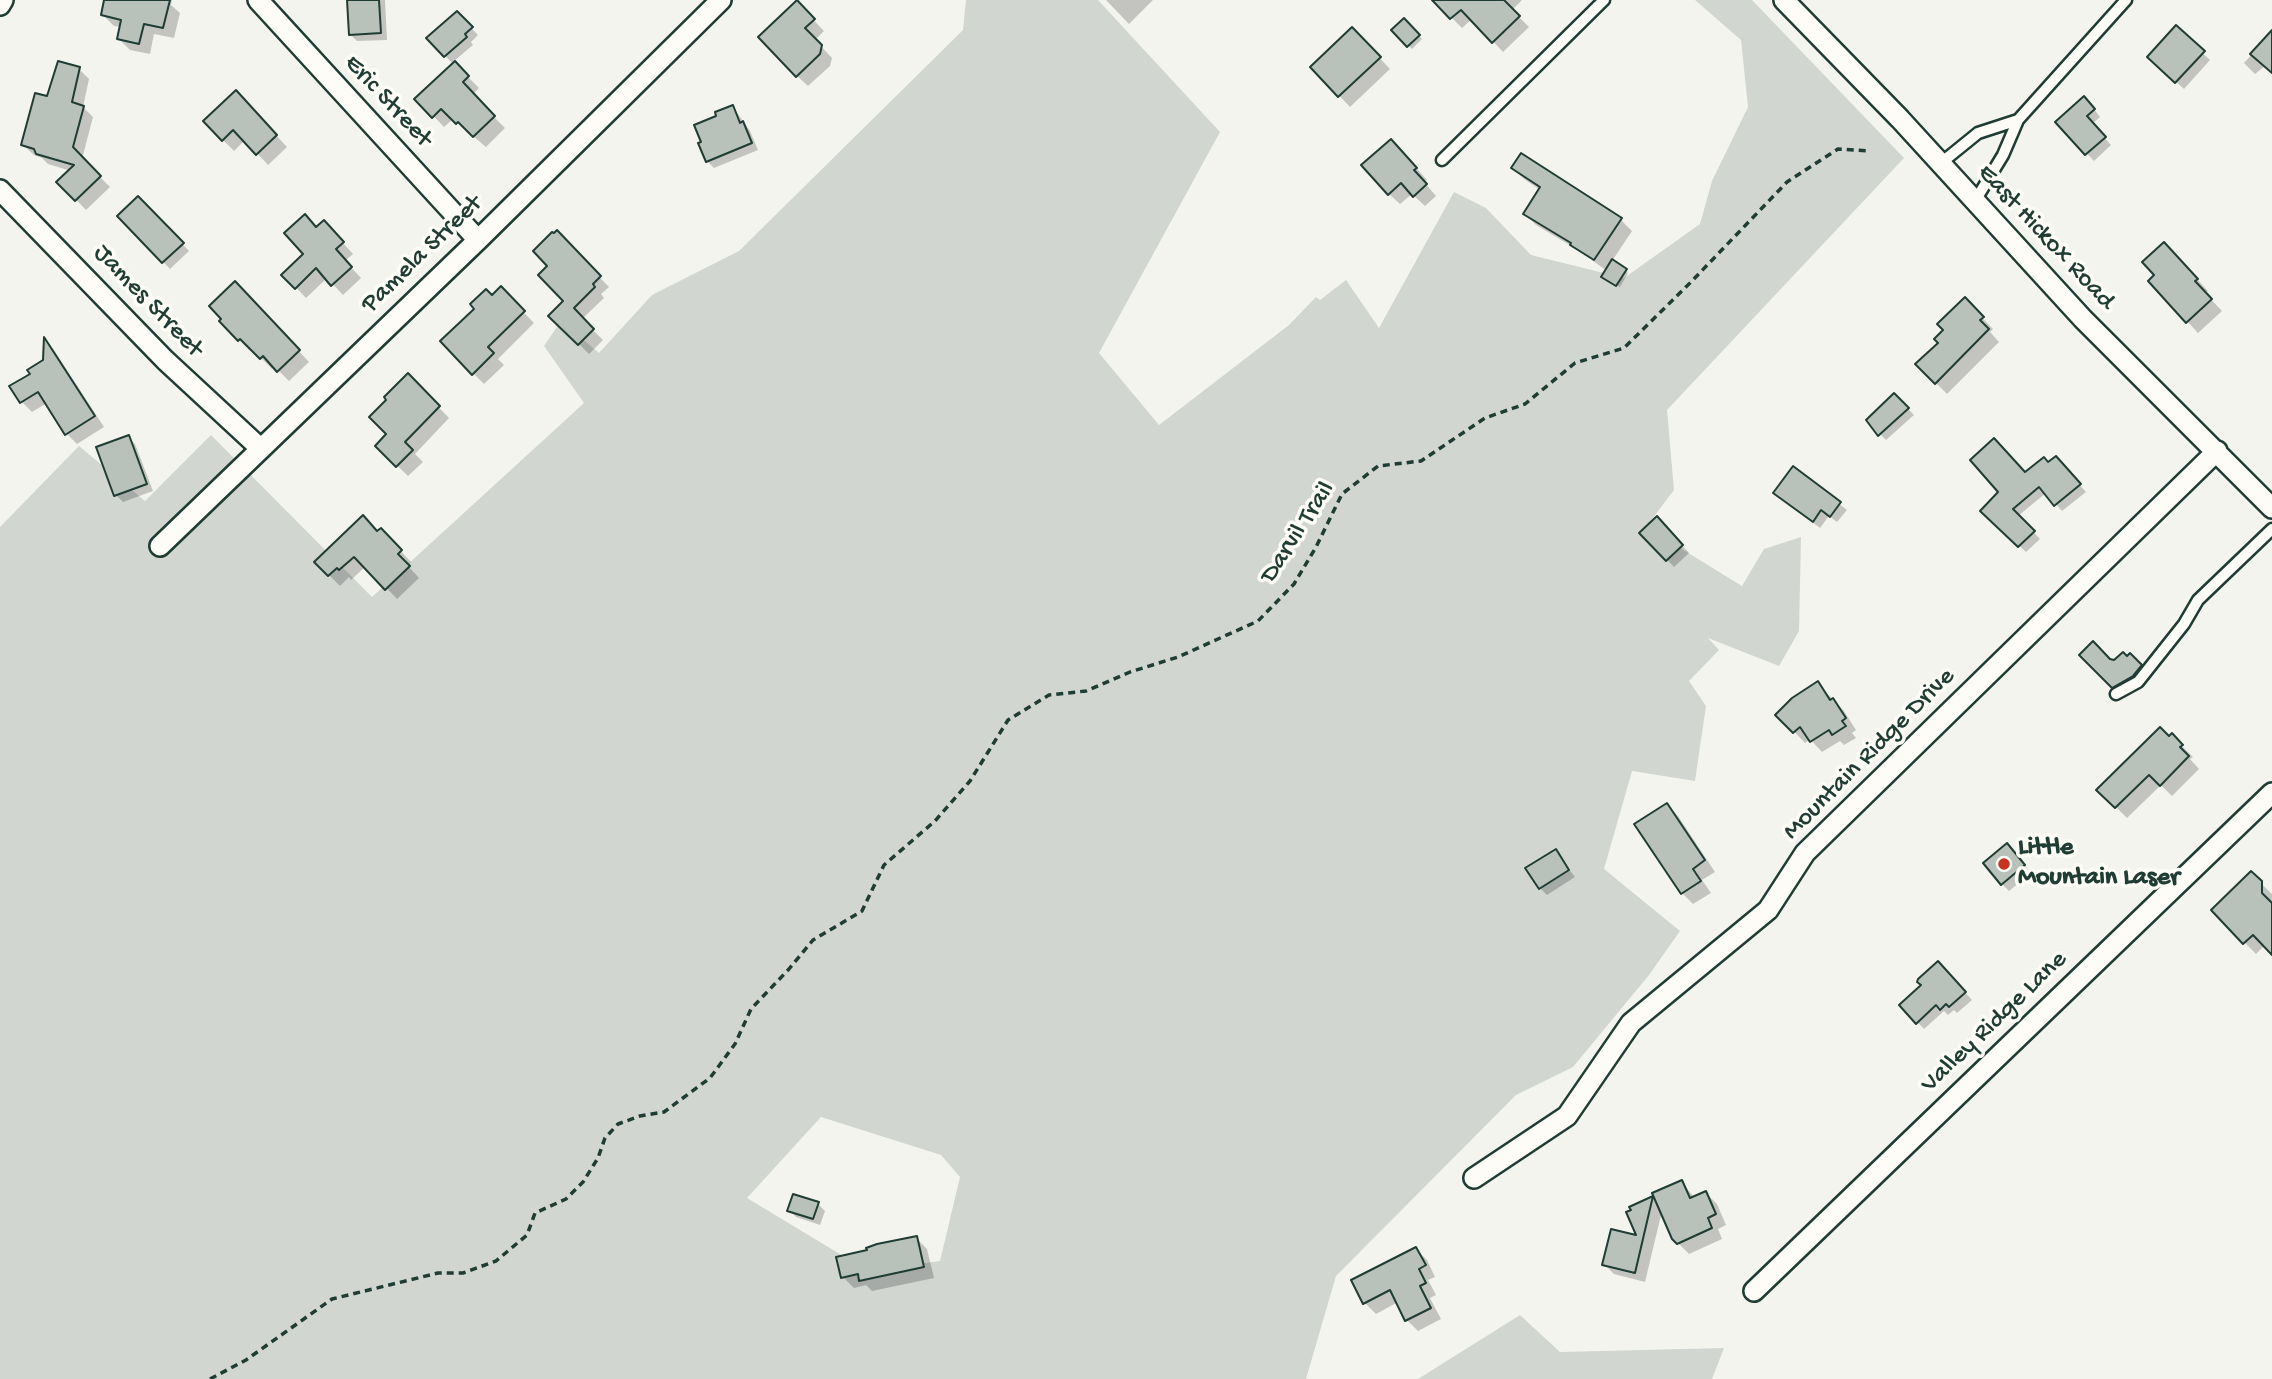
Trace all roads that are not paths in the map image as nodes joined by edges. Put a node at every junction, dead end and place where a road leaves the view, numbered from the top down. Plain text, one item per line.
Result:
1 (3, 0) edge
2 (258, 0) edge
3 (721, 0) edge
4 (1784, 0) edge
5 (2126, 0) edge
6 (1603, 1) edge
7 (0, 5) edge
8 (2018, 120) junction
9 (1442, 160) dead end
10 (1941, 163) junction
11 (0, 190) edge
12 (1975, 201) junction
13 (478, 240) junction
14 (260, 448) junction
15 (2217, 452) junction
16 (2272, 508) edge
17 (2272, 529) edge
18 (160, 546) dead end
19 (2116, 694) dead end
20 (2272, 793) edge
21 (1474, 1178) dead end
22 (1754, 1291) dead end

1 - 7 street
2 - 13 street, Eric Street
3 - 13 street, Pamela Street
4 - 10 street, East Hickox Road
5 - 8 lane
6 - 9 lane
8 - 10 lane
8 - 12 lane
10 - 12 street, East Hickox Road
11 - 14 street, James Street
12 - 15 street, East Hickox Road
13 - 14 street, Pamela Street
14 - 18 street, Pamela Street
15 - 16 street, East Hickox Road
15 - 21 street, Mountain Ridge Drive
17 - 19 lane
20 - 22 street, Valley Ridge Lane

